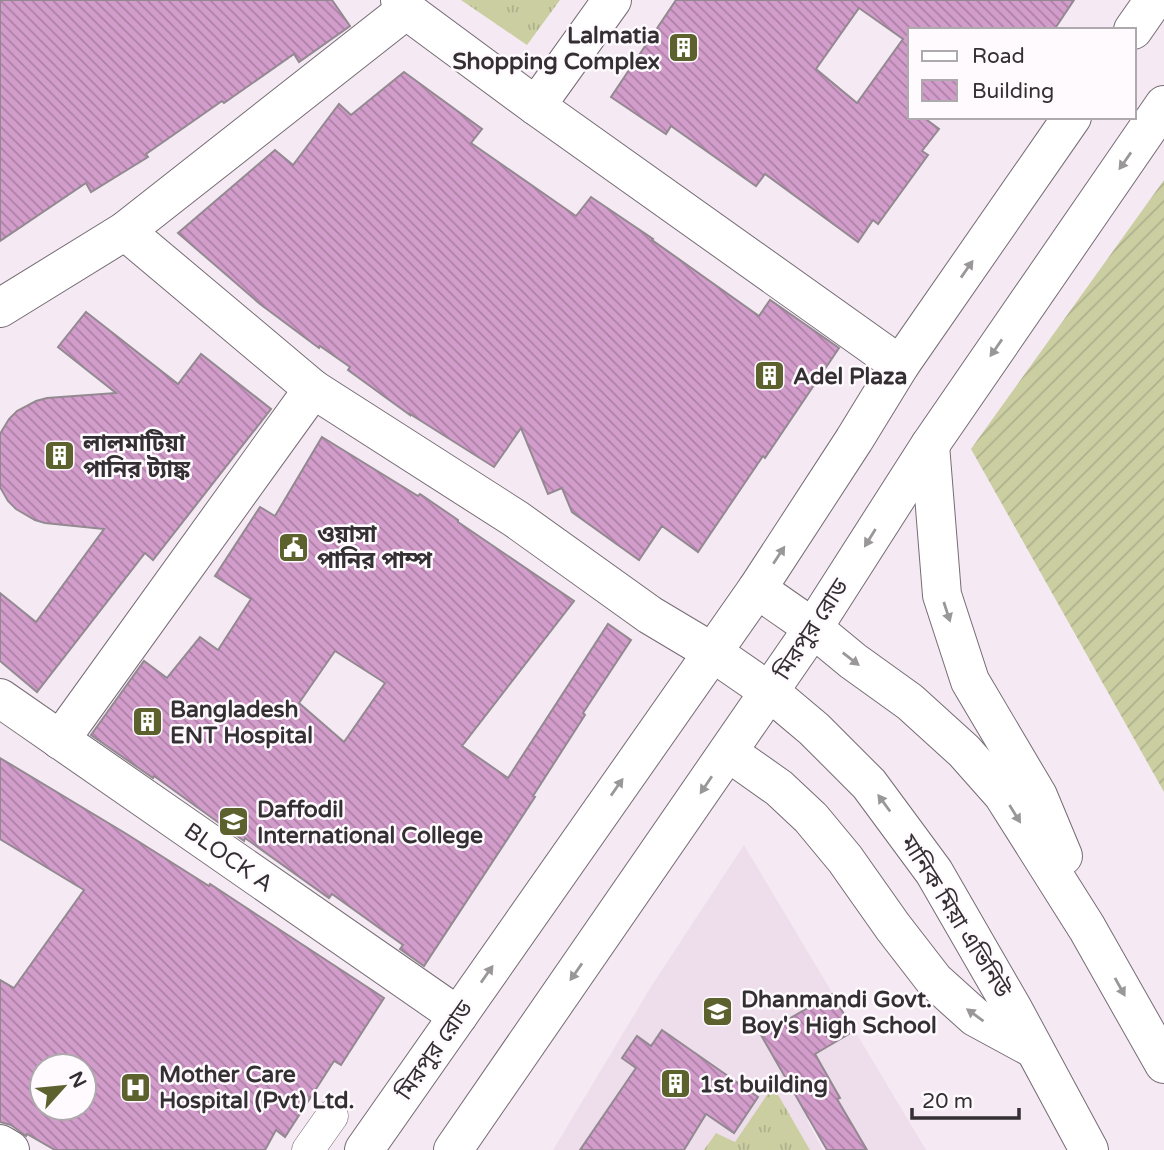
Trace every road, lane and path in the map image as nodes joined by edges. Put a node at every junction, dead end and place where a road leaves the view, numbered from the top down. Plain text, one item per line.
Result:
1 (612, 0) edge
2 (1154, 0) edge
3 (403, 5) edge
4 (1134, 28) edge
5 (1164, 105) edge
6 (536, 106) junction
7 (1071, 119) edge
8 (125, 231) junction
9 (0, 308) edge
10 (900, 365) junction
11 (313, 389) junction
12 (930, 445) junction
13 (757, 589) junction
14 (813, 628) junction
15 (712, 652) junction
16 (770, 692) junction
17 (0, 698) edge
18 (60, 740) junction
19 (728, 752) junction
20 (1087, 928) junction
21 (458, 1016) junction
22 (1034, 1049) junction
23 (1164, 1064) edge
24 (332, 1116) dead end
25 (0, 1144) edge
26 (10, 1150) edge
27 (308, 1150) edge
28 (363, 1150) edge
29 (453, 1150) edge
30 (1089, 1150) edge

1 - 6 main road
2 - 4 main road
3 - 6 main road
3 - 8 main road
5 -> 12 main road, মিরপুর রোড
6 - 10 main road
10 -> 7 main road, মিরপুর রোড
8 - 9 main road
8 - 11 main road, মানিক মিয়া এভিনিউ
13 -> 10 main road, মিরপুর রোড
11 - 15 main road, মানিক মিয়া এভিনিউ
11 - 18 main road
12 -> 14 main road, মিরপুর রোড
12 -> 20 main road
13 - 14 main road
13 - 15 main road, মিরপুর রোড
14 - 16 main road, মিরপুর রোড
14 -> 20 main road
15 - 16 main road, মানিক মিয়া এভিনিউ
21 -> 15 main road, মিরপুর রোড
16 - 19 main road, মিরপুর রোড
22 -> 16 main road, মানিক মিয়া এভিনিউ
17 - 18 main road, BLOCK A
18 - 21 main road, BLOCK A
22 -> 19 main road, মানিক মিয়া এভিনিউ
19 -> 29 main road, মিরপুর রোড
20 -> 23 main road
21 - 28 main road, মিরপুর রোড
22 - 30 main road, মানিক মিয়া এভিনিউ
24 - 27 street
25 - 26 main road

